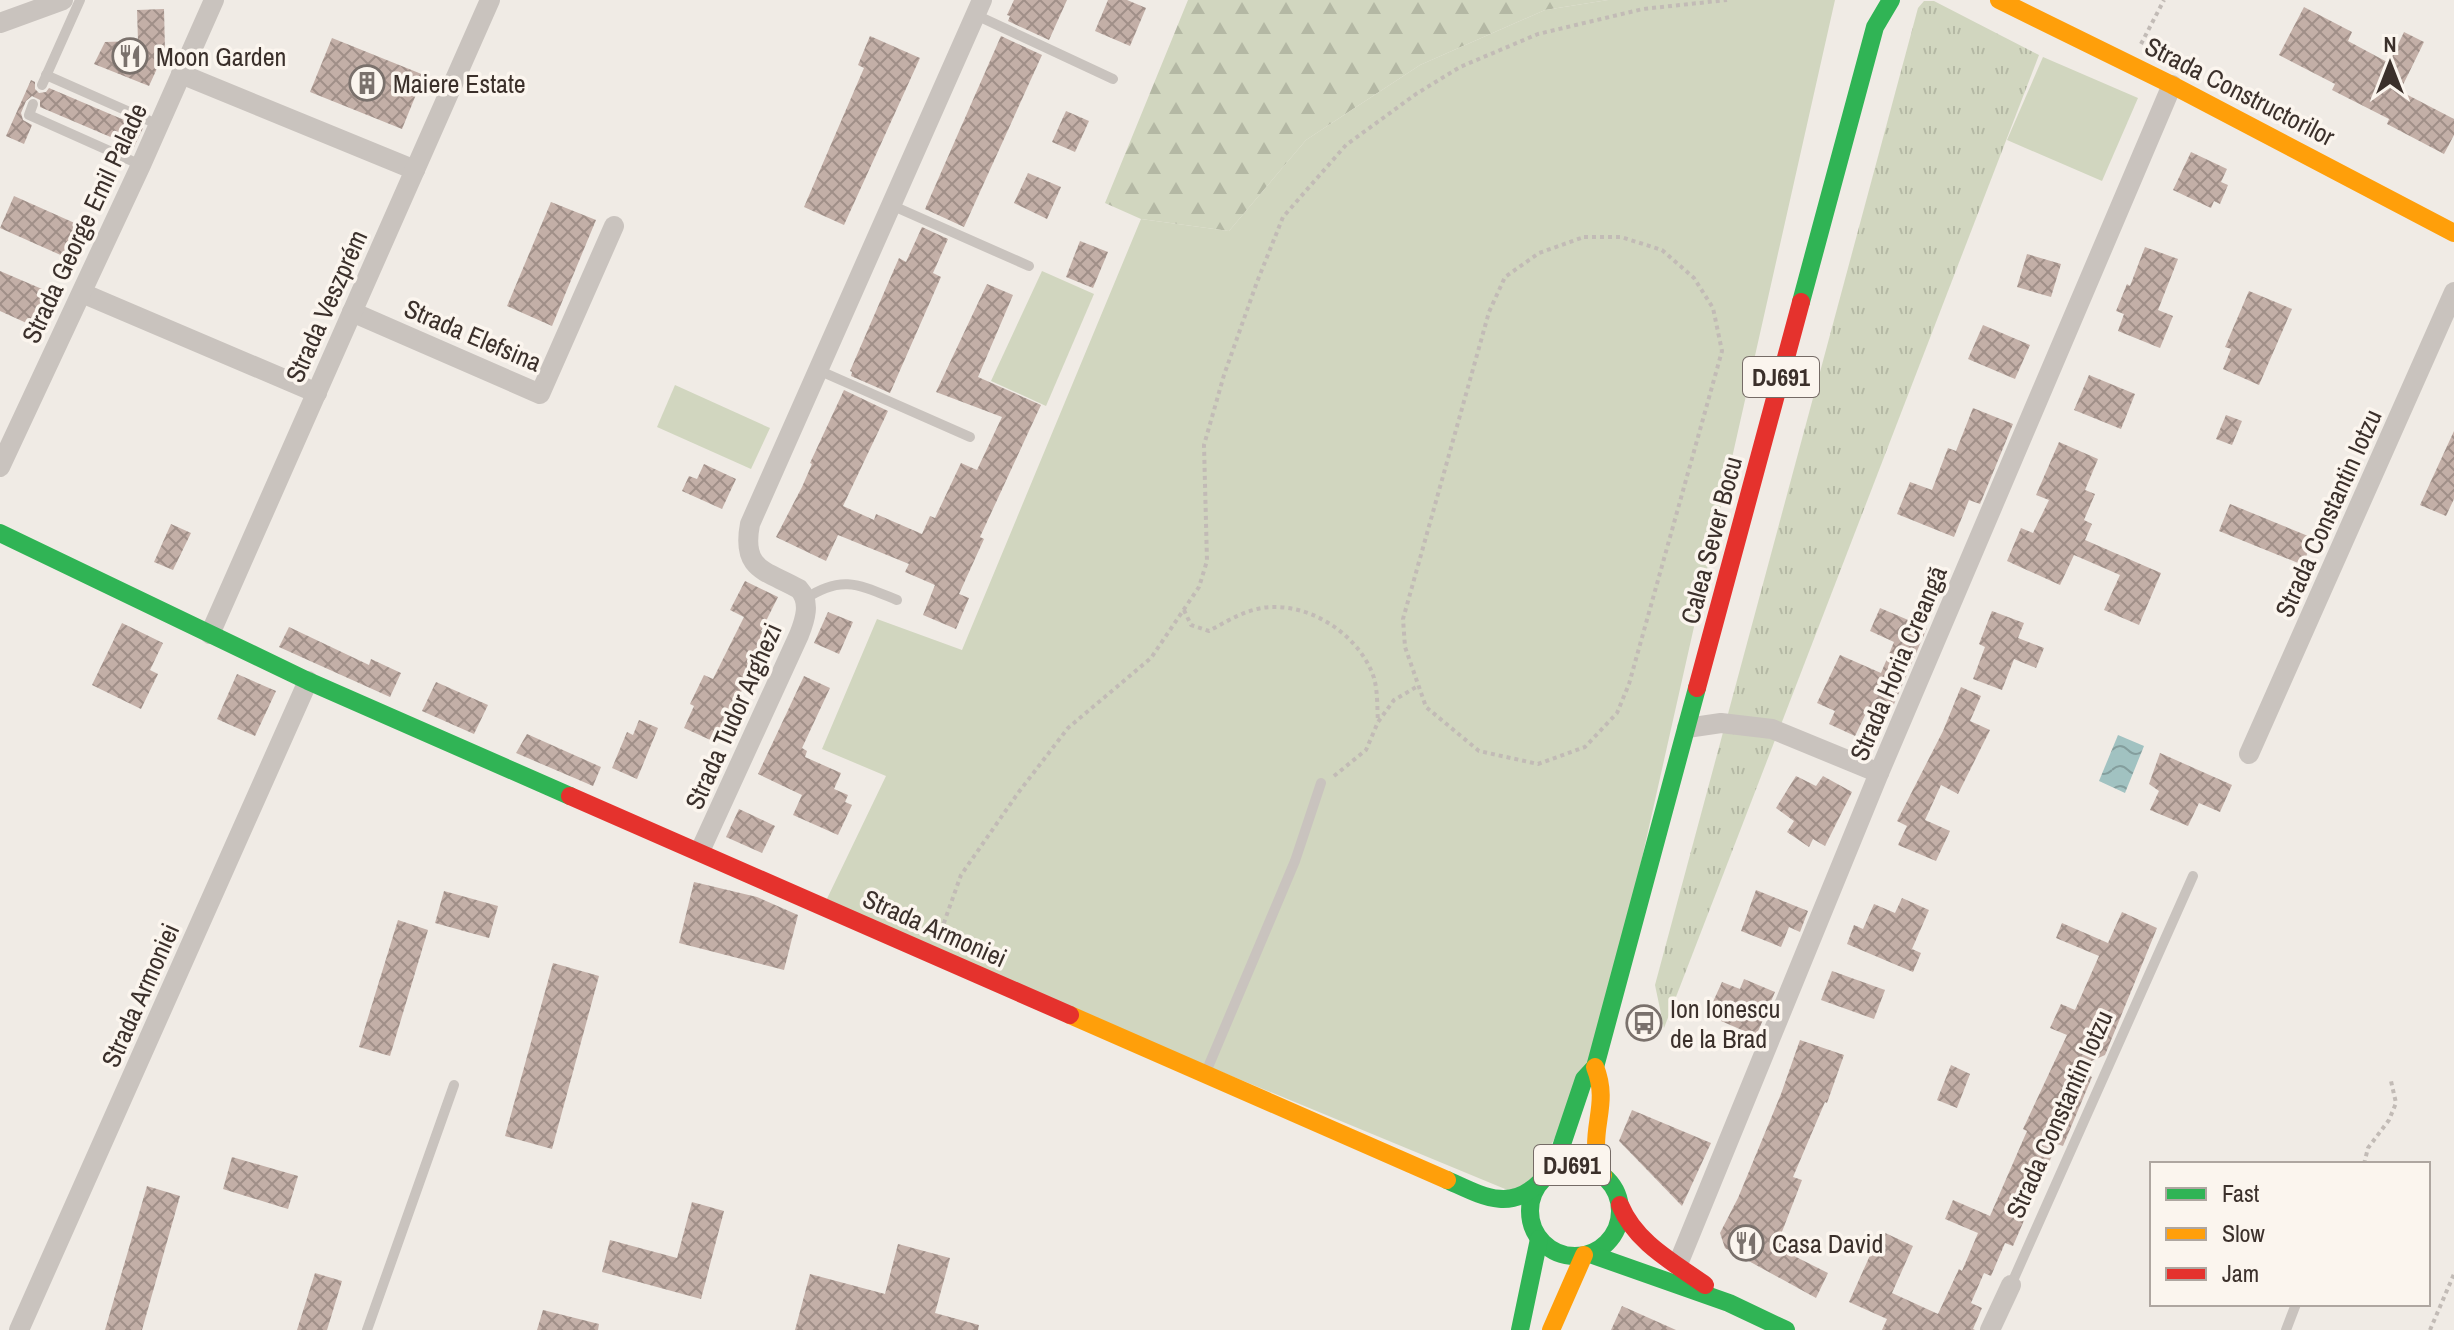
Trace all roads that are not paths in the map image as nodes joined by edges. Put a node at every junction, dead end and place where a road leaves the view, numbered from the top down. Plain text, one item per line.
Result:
1 (63, 0) edge
2 (80, 0) edge
3 (214, 0) edge
4 (490, 0) edge
5 (1874, 0) edge
6 (1891, 0) edge
7 (1999, 0) edge
8 (979, 8) edge
9 (0, 23) edge
10 (1875, 27) junction
11 (181, 74) junction
12 (1113, 79) dead end
13 (2172, 85) junction
14 (33, 104) dead end
15 (159, 125) junction
16 (141, 165) junction
17 (415, 170) junction
18 (891, 205) junction
19 (614, 226) dead end
20 (2454, 233) edge
21 (1029, 266) dead end
22 (2454, 292) edge
23 (82, 293) junction
24 (352, 312) junction
25 (818, 370) junction
26 (317, 393) junction
27 (970, 437) dead end
28 (0, 467) edge
29 (0, 533) edge
30 (805, 599) junction
31 (897, 600) dead end
32 (210, 634) junction
33 (308, 681) junction
34 (1687, 728) junction
35 (2249, 754) dead end
36 (1879, 773) junction
37 (1321, 783) road end
38 (700, 851) junction
39 (2193, 876) dead end
40 (1595, 1067) junction
41 (1205, 1074) junction
42 (454, 1085) dead end
43 (1603, 1175) junction
44 (1546, 1176) junction
45 (1620, 1205) junction
46 (1539, 1239) junction
47 (1587, 1254) junction
48 (1678, 1264) junction
49 (2011, 1285) joint
50 (1729, 1303) junction
51 (2295, 1306) edge
52 (19, 1330) edge
53 (367, 1330) edge
54 (1520, 1330) edge
55 (1551, 1330) edge
56 (1786, 1330) edge
57 (1990, 1330) edge
58 (2286, 1330) edge

1 - 9 street
2 - 15 lane
3 - 11 street, Strada George Emil Palade
4 - 17 street, Strada Veszprém
5 - 10 main road, Calea Sever Bocu / DJ691
6 - 10 main road, Calea Sever Bocu / DJ691
7 - 13 main road, Strada Constructorilor
8 - 12 lane, Strada Tudor Arghezi
8 - 18 street, Strada Tudor Arghezi
10 - 34 main road, Calea Sever Bocu / DJ691
11 - 15 street, Strada George Emil Palade
11 - 17 street
13 - 20 main road, Strada Constructorilor
13 - 36 street, Strada Horia Creangă
14 - 16 lane
15 - 16 street, Strada George Emil Palade
16 - 23 street, Strada George Emil Palade
17 - 24 street, Strada Veszprém
18 - 21 lane
18 - 25 street, Strada Tudor Arghezi
19 - 24 street, Strada Elefsina
22 - 35 street, Strada Constantin Iotzu
23 - 26 street
23 - 28 street, Strada George Emil Palade
24 - 26 street, Strada Veszprém
25 - 27 lane
25 - 30 street, Strada Tudor Arghezi
26 - 32 street, Strada Veszprém
29 - 32 main road, Strada Armoniei
30 - 31 lane, Strada Tudor Arghezi
30 - 38 street, Strada Tudor Arghezi
32 - 33 main road, Strada Armoniei
33 - 38 main road, Strada Armoniei
33 - 52 street, Strada Armoniei
34 - 36 street
34 - 40 main road, Calea Sever Bocu / DJ691
36 - 48 street, Strada Horia Creangă
37 - 41 lane
38 - 41 main road, Strada Armoniei
39 - 49 lane, Strada Constantin Iotzu
40 - 43 main road, Calea Sever Bocu / DJ691
40 - 44 main road, Calea Sever Bocu / DJ691
41 - 44 main road, Strada Armoniei
42 - 53 lane
43 - 44 main road, DJ691
43 - 45 main road, DJ691
44 - 46 main road, DJ691
45 - 47 main road, DJ691
45 - 48 main road
46 - 47 main road
46 - 54 main road, DJ691
47 - 50 main road
47 - 55 main road, DJ691
48 - 50 main road
49 - 57 street, Strada Constantin Iotzu
50 - 56 main road
51 - 58 lane

